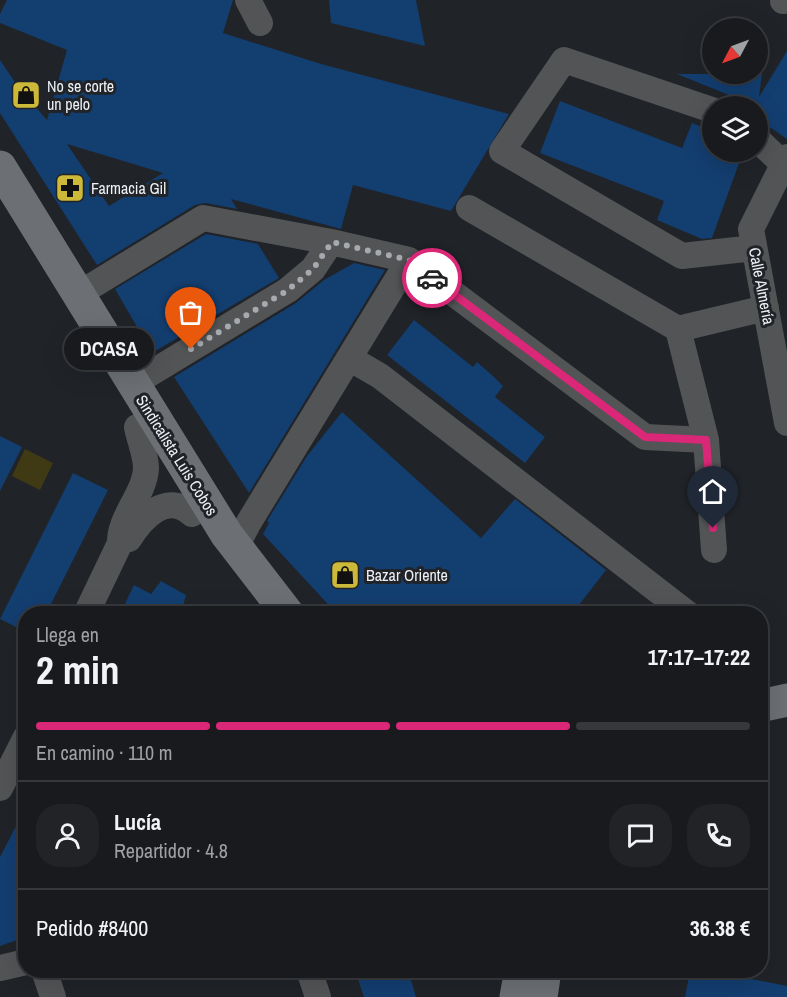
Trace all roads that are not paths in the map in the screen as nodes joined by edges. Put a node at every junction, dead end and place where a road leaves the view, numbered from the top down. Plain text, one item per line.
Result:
1 (248, 0) edge
2 (260, 23) dead end
3 (702, 107) edge
4 (768, 148) edge
5 (786, 161) edge
6 (0, 167) edge
7 (0, 206) edge
8 (469, 208) dead end
9 (332, 242) junction
10 (754, 248) junction
11 (409, 260) junction
12 (77, 295) junction
13 (766, 308) junction
14 (678, 329) junction
15 (349, 358) junction
16 (133, 384) junction
17 (787, 423) edge
18 (137, 427) junction
19 (706, 440) junction
20 (192, 514) junction
21 (120, 543) junction
22 (714, 550) dead end
23 (242, 557) junction
24 (90, 606) edge
25 (257, 606) edge
26 (282, 606) edge
27 (678, 606) edge
28 (787, 700) edge
29 (768, 704) edge
30 (18, 753) edge
31 (0, 788) edge
32 (18, 964) edge
33 (0, 968) edge
34 (46, 978) edge
35 (312, 978) edge
36 (519, 978) edge
37 (545, 978) edge
38 (52, 997) edge
39 (318, 997) edge
40 (516, 997) edge
41 (541, 997) edge

1 - 2 street
3 - 10 street
4 - 5 street
5 - 10 street, Calle Almería
6 - 12 main road, Sindicalista Luis Cobos
7 - 18 main road, Sindicalista Luis Cobos
8 - 14 street
9 - 11 street
9 - 12 street
9 - 16 street
10 - 13 street, Calle Almería
11 - 15 street
11 - 19 street
12 - 16 main road, Sindicalista Luis Cobos
13 - 14 street
13 - 17 street, Calle Almería
14 - 19 street
15 - 23 street
15 - 27 street
16 - 23 main road, Sindicalista Luis Cobos
18 - 20 main road, Sindicalista Luis Cobos
18 - 21 street
19 - 22 street
20 - 21 street
20 - 25 main road, Sindicalista Luis Cobos
21 - 24 street
23 - 26 main road, Sindicalista Luis Cobos
28 - 29 main road
30 - 31 street
32 - 33 street
34 - 38 street
35 - 39 street
36 - 40 main road
37 - 41 main road

